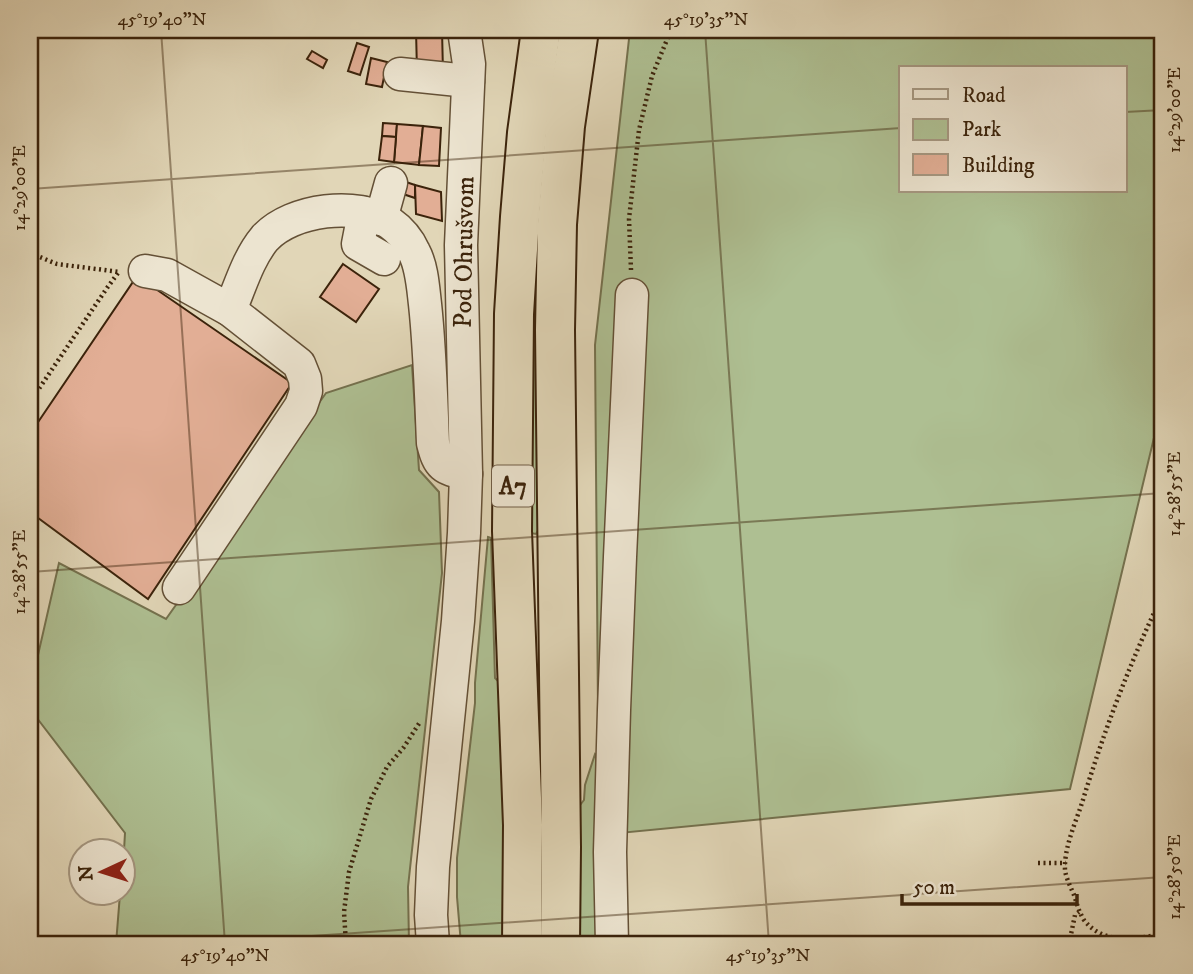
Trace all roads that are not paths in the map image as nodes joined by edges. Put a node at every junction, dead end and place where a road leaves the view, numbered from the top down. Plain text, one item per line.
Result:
1 (464, 30) edge
2 (541, 30) edge
3 (579, 30) edge
4 (400, 74) dead end
5 (468, 81) junction
6 (391, 183) dead end
7 (372, 216) junction
8 (384, 259) dead end
9 (133, 271) road end
10 (632, 295) road end
11 (230, 310) junction
12 (466, 474) junction
13 (179, 588) dead end
14 (433, 944) edge
15 (522, 944) edge
16 (560, 944) edge
17 (612, 944) edge

1 - 5 street, Pod Ohrušvom
2 - 15 highway, A7
3 - 16 highway, A7
4 - 5 street
5 - 12 street, Pod Ohrušvom
6 - 7 street
7 - 8 street
7 - 11 street
7 - 12 street
9 - 11 street
10 - 17 street
11 - 13 street
12 - 14 street, Pod Ohrušvom

